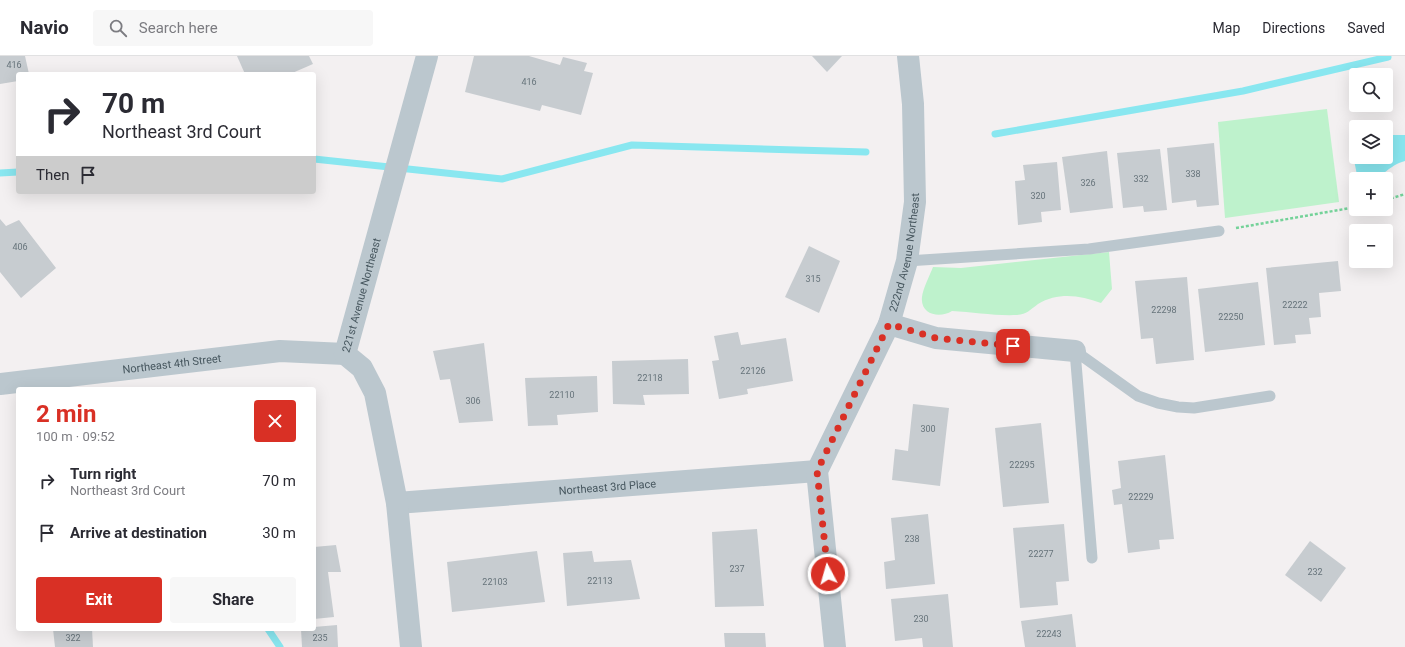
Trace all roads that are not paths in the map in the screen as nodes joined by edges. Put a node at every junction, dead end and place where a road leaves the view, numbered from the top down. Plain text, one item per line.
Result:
1 (427, 56) edge
2 (908, 56) edge
3 (1219, 231) road end
4 (907, 261) junction
5 (889, 324) junction
6 (1075, 351) junction
7 (344, 354) junction
8 (0, 384) edge
9 (1270, 396) dead end
10 (817, 471) junction
11 (397, 503) junction
12 (1092, 558) dead end
13 (411, 647) edge
14 (836, 647) edge

1 - 7 street, 221st Avenue Northeast
2 - 4 street, 222nd Avenue Northeast
3 - 4 lane
4 - 5 street, 222nd Avenue Northeast
5 - 6 street
5 - 10 street, 222nd Avenue Northeast
6 - 9 lane
6 - 12 lane
7 - 8 street, Northeast 4th Street
7 - 11 street, 221st Avenue Northeast
10 - 11 street, Northeast 3rd Place
10 - 14 street
11 - 13 street, 221st Avenue Northeast

